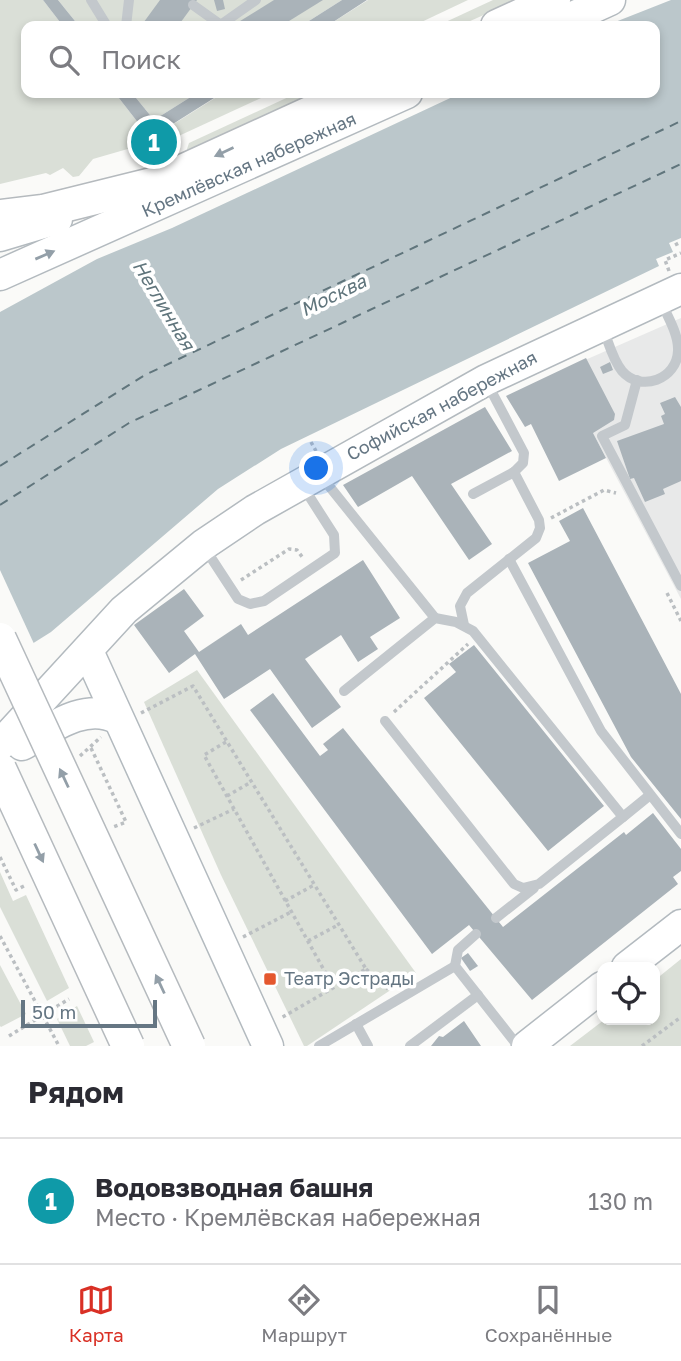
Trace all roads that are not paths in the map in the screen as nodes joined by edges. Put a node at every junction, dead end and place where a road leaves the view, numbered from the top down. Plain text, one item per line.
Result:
1 (91, 0) edge
2 (129, 0) edge
3 (256, 0) edge
4 (554, 0) edge
5 (610, 0) edge
6 (193, 5) dead end
7 (104, 21) edge
8 (127, 21) edge
9 (215, 21) edge
10 (226, 21) edge
11 (508, 21) edge
12 (564, 21) edge
13 (342, 98) edge
14 (395, 98) edge
15 (156, 183) junction
16 (0, 216) edge
17 (87, 224) junction
18 (0, 236) edge
19 (0, 275) edge
20 (670, 286) edge
21 (601, 324) junction
22 (678, 366) edge
23 (486, 380) junction
24 (637, 380) junction
25 (514, 472) junction
26 (309, 477) junction
27 (473, 494) dead end
28 (203, 545) junction
29 (509, 559) junction
30 (681, 586) edge
31 (435, 618) junction
32 (464, 625) junction
33 (0, 639) edge
34 (88, 651) junction
35 (344, 691) dead end
36 (129, 716) junction
37 (0, 719) edge
38 (385, 720) road end
39 (0, 745) edge
40 (0, 759) edge
41 (0, 769) edge
42 (650, 795) junction
43 (623, 817) junction
44 (681, 834) edge
45 (539, 884) junction
46 (496, 918) dead end
47 (681, 925) edge
48 (476, 934) dead end
49 (633, 962) edge
50 (455, 965) junction
51 (597, 991) edge
52 (478, 995) junction
53 (356, 1024) junction
54 (128, 1046) edge
55 (189, 1046) edge
56 (268, 1046) edge
57 (319, 1046) edge
58 (368, 1046) edge
59 (410, 1046) edge
60 (518, 1046) edge
61 (527, 1046) edge

1 - 7 lane
2 - 8 lane
3 - 10 lane
4 - 11 main road
5 - 12 main road
6 - 9 lane
13 -> 15 main road, Кремлёвская набережная
14 - 17 main road, Кремлёвская набережная
15 - 16 main road
15 - 17 main road, Кремлёвская набережная
17 - 18 main road
19 -> 17 main road
20 - 21 main road, Софийская набережная
20 - 22 lane
21 - 23 main road, Софийская набережная
21 - 24 lane
22 - 24 lane
23 - 25 lane
23 - 26 main road, Софийская набережная
24 - 30 lane
25 - 27 lane
25 - 29 lane
26 - 28 main road, Софийская набережная
26 - 28 lane
26 - 31 lane
28 - 34 main road, Софийская набережная
29 - 32 lane
29 - 42 lane
31 - 32 lane
31 - 35 lane
32 - 43 lane
55 -> 33 main road, bridge
34 - 36 main road
34 - 37 main road, Софийская набережная
34 - 39 main road, Софийская набережная
36 - 40 main road
36 - 56 main road
38 - 45 lane
41 -> 54 main road, bridge
42 - 43 lane
42 - 44 lane
43 - 45 lane
45 - 46 lane
47 - 49 main road
48 - 50 lane
50 - 52 lane
50 - 53 lane
51 - 61 main road
52 - 59 lane
52 - 60 lane
53 - 57 lane
53 - 58 lane

